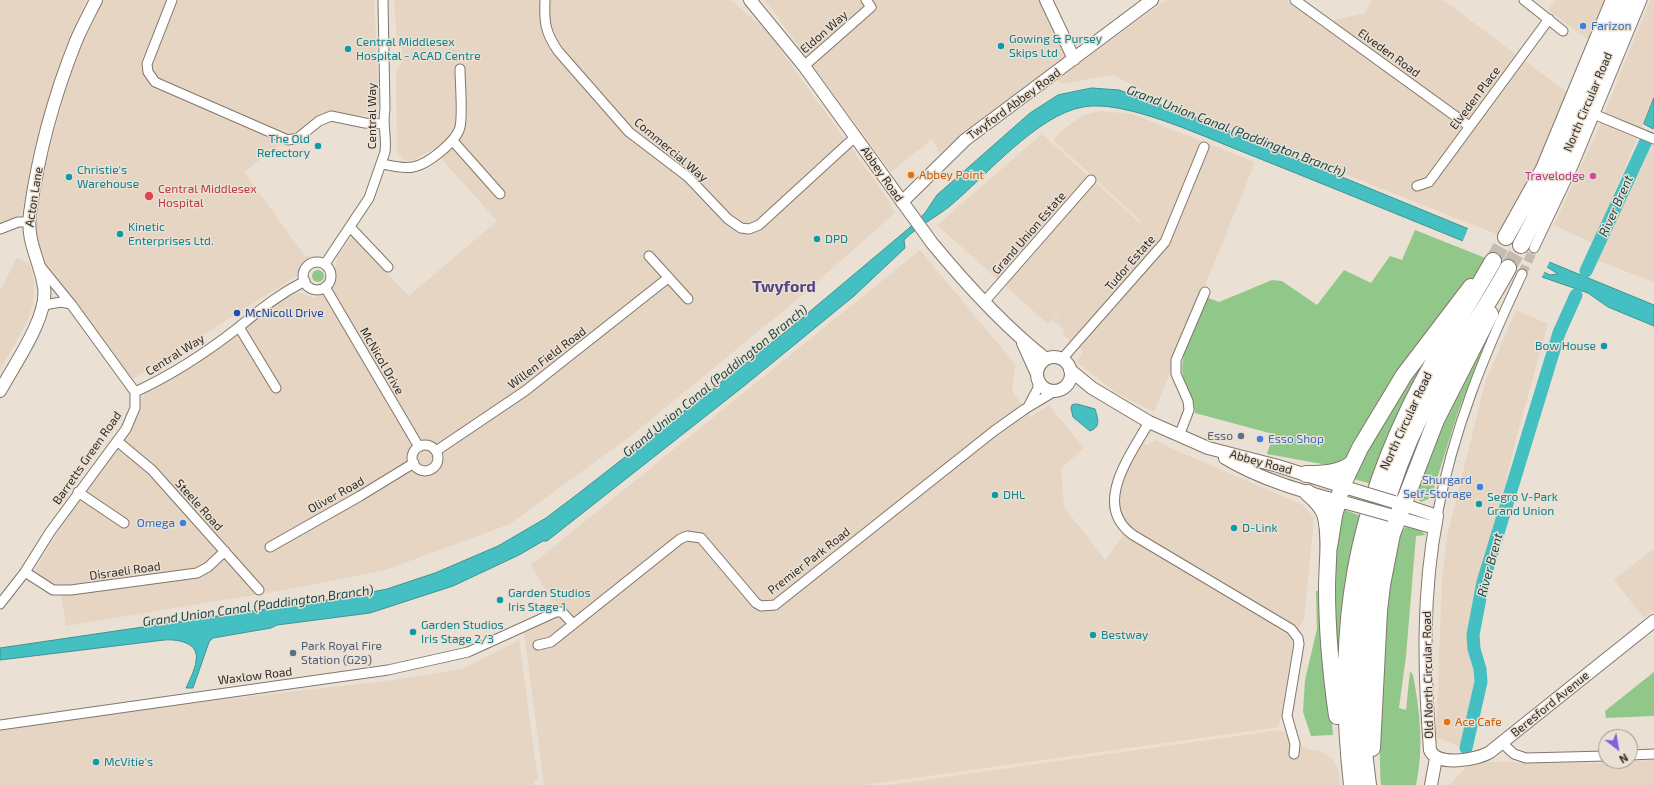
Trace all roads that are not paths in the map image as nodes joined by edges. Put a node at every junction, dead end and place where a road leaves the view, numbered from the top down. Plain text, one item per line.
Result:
1 (96, 0) edge
2 (172, 0) edge
3 (382, 0) edge
4 (546, 0) edge
5 (750, 0) edge
6 (866, 0) edge
7 (1046, 0) edge
8 (1295, 0) edge
9 (1524, 0) edge
10 (1614, 0) edge
11 (1630, 0) edge
12 (1642, 0) edge
13 (1146, 2) edge
14 (1549, 19) junction
15 (1563, 31) dead end
16 (1074, 59) junction
17 (804, 66) junction
18 (460, 68) dead end
19 (1596, 114) junction
20 (383, 124) junction
21 (1469, 126) junction
22 (855, 137) junction
23 (1654, 139) edge
24 (453, 141) junction
25 (1204, 147) dead end
26 (383, 164) junction
27 (1091, 180) dead end
28 (1417, 186) dead end
29 (500, 194) dead end
30 (902, 202) junction
31 (29, 222) junction
32 (351, 228) junction
33 (0, 229) edge
34 (1506, 237) tunnel mouth
35 (1528, 246) joint
36 (649, 256) dead end
37 (37, 263) junction
38 (325, 264) junction
39 (388, 267) dead end
40 (1512, 271) junction
41 (668, 278) junction
42 (304, 281) junction
43 (325, 287) junction
44 (1205, 292) dead end
45 (688, 300) dead end
46 (985, 301) junction
47 (71, 304) junction
48 (44, 305) junction
49 (239, 327) junction
50 (1022, 340) junction
51 (1046, 359) junction
52 (1062, 359) junction
53 (1070, 370) junction
54 (1038, 377) junction
55 (276, 388) dead end
56 (1092, 388) junction
57 (1060, 389) junction
58 (0, 391) edge
59 (135, 392) junction
60 (1025, 409) junction
61 (1149, 422) junction
62 (1180, 436) junction
63 (117, 441) junction
64 (420, 447) junction
65 (1208, 448) junction
66 (436, 451) junction
67 (414, 463) junction
68 (1353, 463) junction
69 (1306, 474) junction
70 (78, 492) junction
71 (1308, 492) junction
72 (1345, 495) junction
73 (1396, 510) junction
74 (1437, 516) junction
75 (124, 523) dead end
76 (1435, 528) junction
77 (270, 547) dead end
78 (1329, 547) junction
79 (225, 552) junction
80 (25, 572) junction
81 (259, 590) dead end
82 (0, 604) edge
83 (1654, 621) edge
84 (573, 624) junction
85 (538, 646) dead end
86 (0, 725) edge
87 (1502, 743) junction
88 (1294, 754) dead end
89 (1654, 754) edge
90 (1638, 755) edge
91 (1598, 756) edge
92 (1436, 758) junction
93 (1351, 785) edge
94 (1368, 785) edge
95 (1372, 785) edge
96 (1431, 785) edge

1 - 31 street, Acton Lane
2 - 20 street
3 - 20 street, Central Way
4 - 22 street, Commercial Way
5 - 17 street, Abbey Road
6 - 17 street, Eldon Way
7 - 16 street
8 - 21 street, Elveden Road
9 - 14 street
10 - 34 highway, North Circular Road
11 - 35 highway, North Circular Road
12 - 19 street
13 - 16 street, Twyford Abbey Road
14 - 15 street
14 - 21 street, Elveden Place
16 - 30 street, Twyford Abbey Road
17 - 22 street, Abbey Road
18 - 24 street
19 - 23 street
19 - 35 street
20 - 26 street, Central Way
21 - 28 street, Elveden Place
22 - 30 street, Abbey Road
24 - 26 street
24 - 29 street
25 - 52 street, Tudor Estate
26 - 32 street, Central Way
27 - 46 street, Grand Union Estate
30 - 46 street, Abbey Road
31 - 33 street
31 - 37 street, Acton Lane
32 - 38 street, Central Way
32 - 39 street
36 - 41 street
37 - 47 street
37 - 48 street, Acton Lane
38 - 42 street
38 - 43 street
40 - 73 highway
40 - 74 street
40 - 94 highway, North Circular Road
41 - 45 street
41 - 66 street, Willen Field Road
42 - 43 street
42 - 49 street, Central Way
43 - 64 street, McNicol Drive
44 - 62 street
46 - 50 street, Abbey Road
47 - 48 street
47 - 59 street
48 - 58 street, Acton Lane
49 - 55 street
49 - 59 street, Central Way
50 - 51 street, Abbey Road
50 - 54 street, Abbey Road
51 - 52 street
51 - 54 street
52 - 53 street
53 - 56 street, Abbey Road
53 - 57 street
54 - 57 street
54 - 60 street, Premier Park Road
56 - 57 street, Abbey Road
56 - 61 street, Abbey Road
57 - 60 street, Premier Park Road
59 - 63 street, Barretts Green Road
60 - 84 street, Premier Park Road
61 - 62 street, Abbey Road
61 - 88 street
62 - 65 street, Abbey Road
63 - 70 street, Barretts Green Road
63 - 79 street, Steele Road
64 - 66 street
64 - 67 street
65 - 69 street, Abbey Road
65 - 71 street, Abbey Road
66 - 67 street
67 - 77 street, Oliver Road
68 - 69 highway
68 - 72 highway
68 - 93 highway, North Circular Road
69 - 72 street, Abbey Road
70 - 75 street
70 - 80 street, Barretts Green Road
71 - 72 street, Abbey Road
71 - 78 highway
72 - 73 street, Abbey Road, bridge
72 - 78 highway
73 - 74 street, Abbey Road
73 - 76 street, Abbey Road
73 - 95 highway
74 - 76 street, Old North Circular Road
76 - 92 street, Old North Circular Road
78 - 93 highway
79 - 80 street, Disraeli Road
79 - 81 street, Steele Road
80 - 82 street, Barretts Green Road
83 - 87 street, Beresford Avenue
84 - 85 street, Premier Park Road
84 - 86 street, Waxlow Road
87 - 91 street
87 - 92 street, Beresford Avenue
89 - 90 street
92 - 96 street

